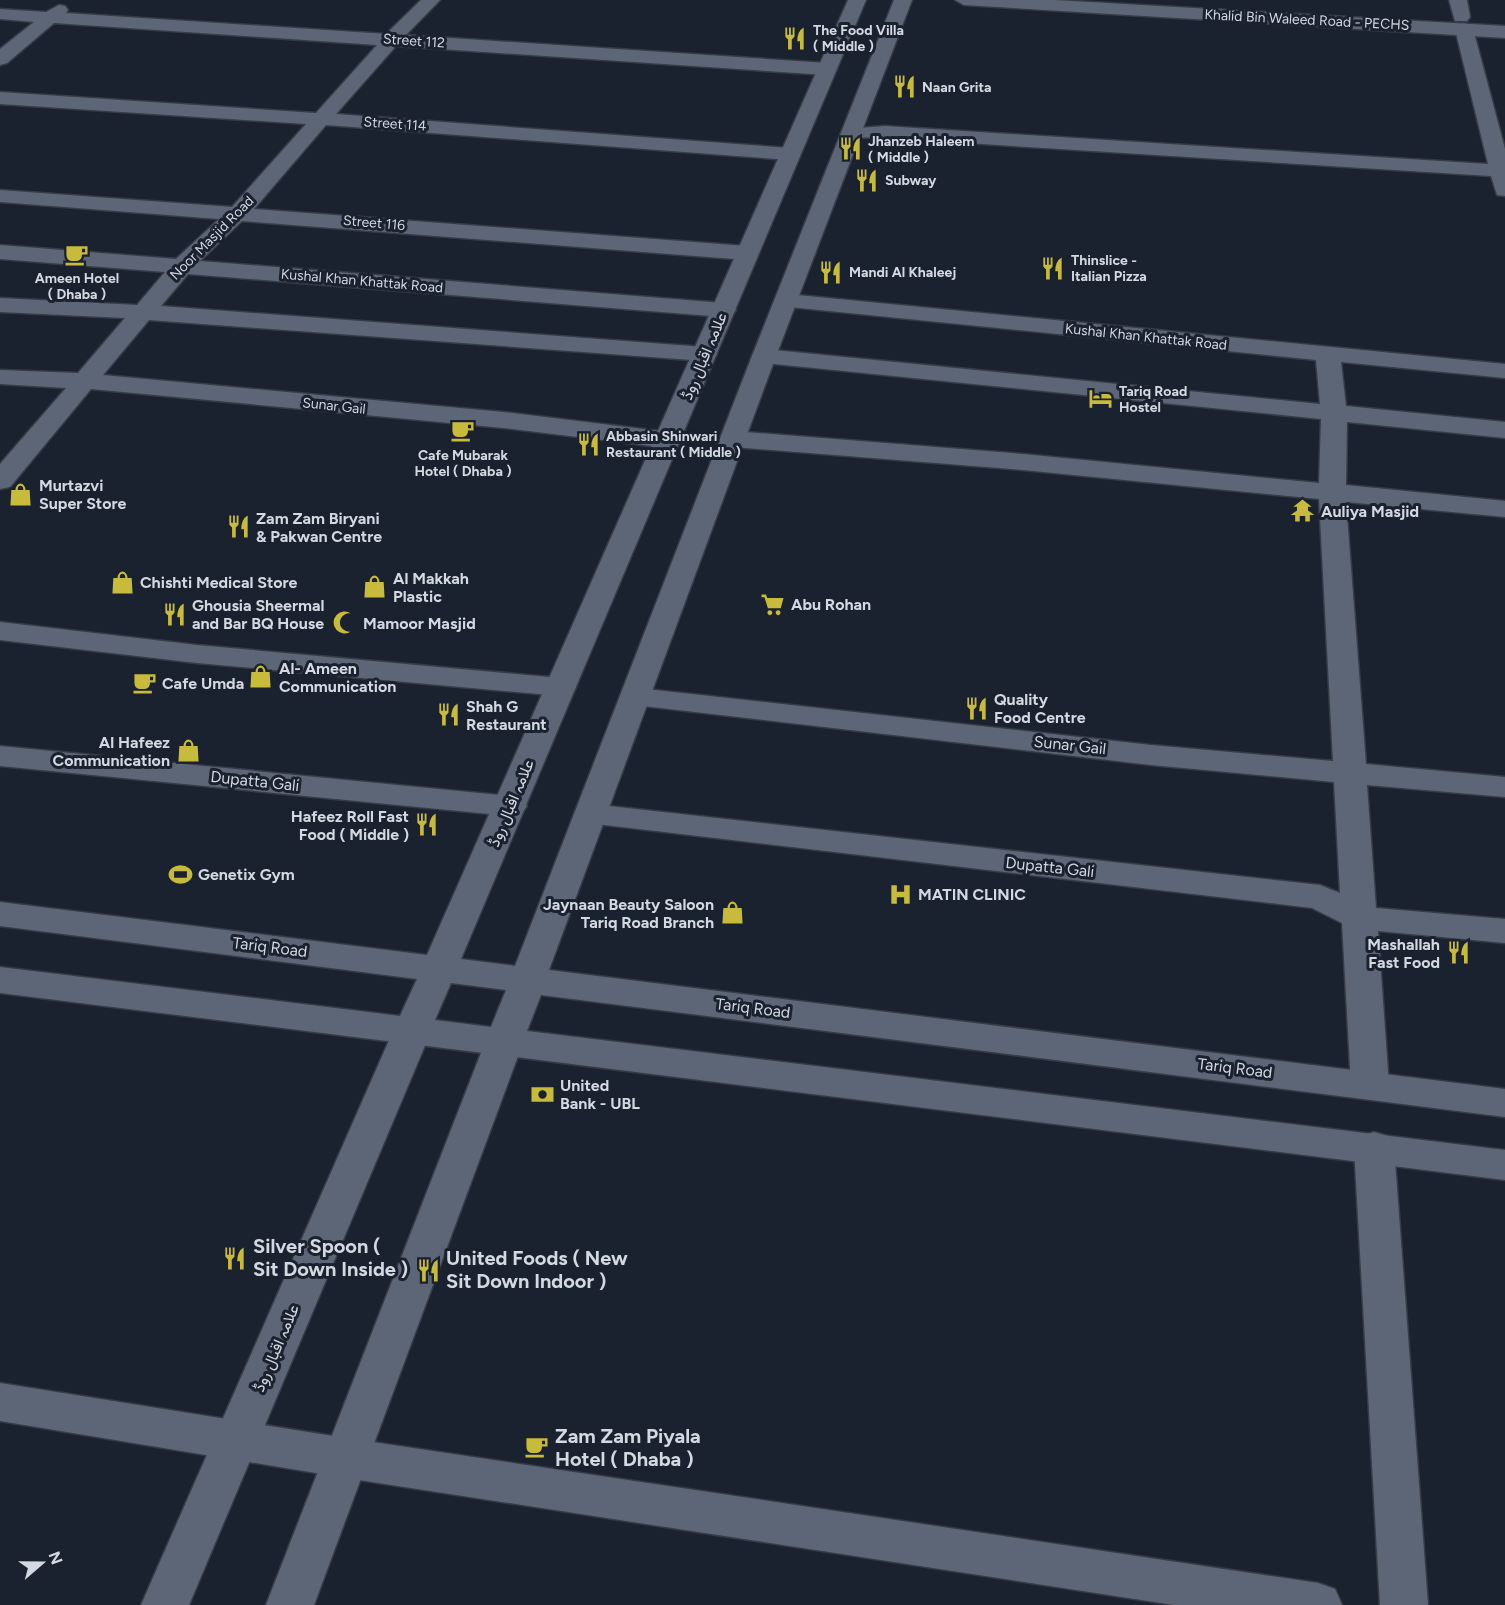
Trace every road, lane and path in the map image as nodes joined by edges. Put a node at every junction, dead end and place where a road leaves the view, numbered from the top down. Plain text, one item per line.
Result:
1 (70, 0) edge
2 (431, 0) edge
3 (857, 0) edge
4 (903, 0) edge
5 (964, 0) edge
6 (1172, 0) edge
7 (0, 14) edge
8 (1461, 15) edge
9 (50, 18) junction
10 (1505, 19) edge
11 (1505, 32) edge
12 (391, 40) junction
13 (0, 59) edge
14 (827, 69) junction
15 (0, 98) edge
16 (322, 119) junction
17 (852, 132) junction
18 (790, 154) junction
19 (1503, 177) edge
20 (0, 196) edge
21 (239, 212) junction
22 (0, 252) edge
23 (747, 254) junction
24 (182, 266) junction
25 (787, 301) junction
26 (0, 306) edge
27 (724, 310) junction
28 (143, 312) junction
29 (705, 354) junction
30 (1328, 355) junction
31 (764, 356) junction
32 (1505, 370) edge
33 (0, 377) edge
34 (85, 381) junction
35 (1334, 415) junction
36 (1505, 430) edge
37 (733, 439) junction
38 (668, 440) junction
39 (0, 481) edge
40 (1332, 492) junction
41 (1505, 509) edge
42 (0, 631) edge
43 (561, 687) junction
44 (637, 697) junction
45 (0, 756) edge
46 (1350, 772) junction
47 (1505, 788) edge
48 (510, 806) junction
49 (591, 815) junction
50 (0, 914) edge
51 (1360, 918) junction
52 (1505, 931) edge
53 (440, 968) junction
54 (0, 980) edge
55 (528, 980) junction
56 (413, 1029) junction
57 (506, 1040) junction
58 (1370, 1085) junction
59 (1505, 1103) edge
60 (1374, 1147) junction
61 (1505, 1165) edge
62 (0, 1402) edge
63 (236, 1440) junction
64 (346, 1458) junction
65 (165, 1605) edge
66 (290, 1605) edge
67 (1318, 1605) edge
68 (1404, 1605) edge

1 - 9 street
2 - 12 street, Noor Masjid Road
3 - 14 street, علامہ اقبال روڈ
4 - 17 street
5 - 8 street, Khalid Bin Waleed Road - PECHS
6 - 8 street, Khalid Bin Waleed Road - PECHS
7 - 9 street, Street 112
8 - 10 street, Khalid Bin Waleed Road - PECHS
8 - 11 street, Khalid Bin Waleed Road - PECHS
8 - 19 street
9 - 12 street, Street 112
9 - 13 street
12 - 14 street, Street 112
12 - 16 street, Noor Masjid Road
14 - 18 street, علامہ اقبال روڈ
15 - 16 street, Street 114
16 - 18 street, Street 114
16 - 21 street, Noor Masjid Road
17 - 19 street
17 - 25 street
18 - 23 street, علامہ اقبال روڈ
20 - 21 street, Street 116
21 - 23 street, Street 116
21 - 24 street, Noor Masjid Road
22 - 24 street, Kushal Khan Khattak Road
23 - 27 street, علامہ اقبال روڈ
24 - 27 street, Kushal Khan Khattak Road
24 - 28 street, Noor Masjid Road
25 - 30 street, Kushal Khan Khattak Road
25 - 31 street
26 - 28 street
27 - 29 street, علامہ اقبال روڈ
28 - 29 street
28 - 34 street, Noor Masjid Road
29 - 38 street, علامہ اقبال روڈ
30 - 32 street, Kushal Khan Khattak Road
30 - 35 street
31 - 35 street
31 - 37 street
33 - 34 street, Sunar Gail
34 - 38 street, Sunar Gail
34 - 39 street, Noor Masjid Road
35 - 36 street
35 - 40 street
37 - 40 street
37 - 44 street
38 - 43 street, علامہ اقبال روڈ
40 - 41 street
40 - 46 street
42 - 43 street
43 - 48 street, علامہ اقبال روڈ
44 - 46 street, Sunar Gail
44 - 49 street
45 - 48 street, Dupatta Gali
46 - 47 street, Sunar Gail
46 - 51 street
48 - 53 street, علامہ اقبال روڈ
49 - 51 street, Dupatta Gali
49 - 55 street
50 - 53 street, Tariq Road
51 - 52 street, Dupatta Gali
51 - 58 street
53 - 55 street, Tariq Road
53 - 56 street, علامہ اقبال روڈ
54 - 56 street
55 - 57 street
55 - 58 street, Tariq Road
56 - 57 street
56 - 63 street, علامہ اقبال روڈ
57 - 60 street
57 - 64 street
58 - 59 street, Tariq Road
60 - 61 street
60 - 68 street
62 - 63 street
63 - 64 street
63 - 65 street, علامہ اقبال روڈ
64 - 66 street
64 - 67 street

